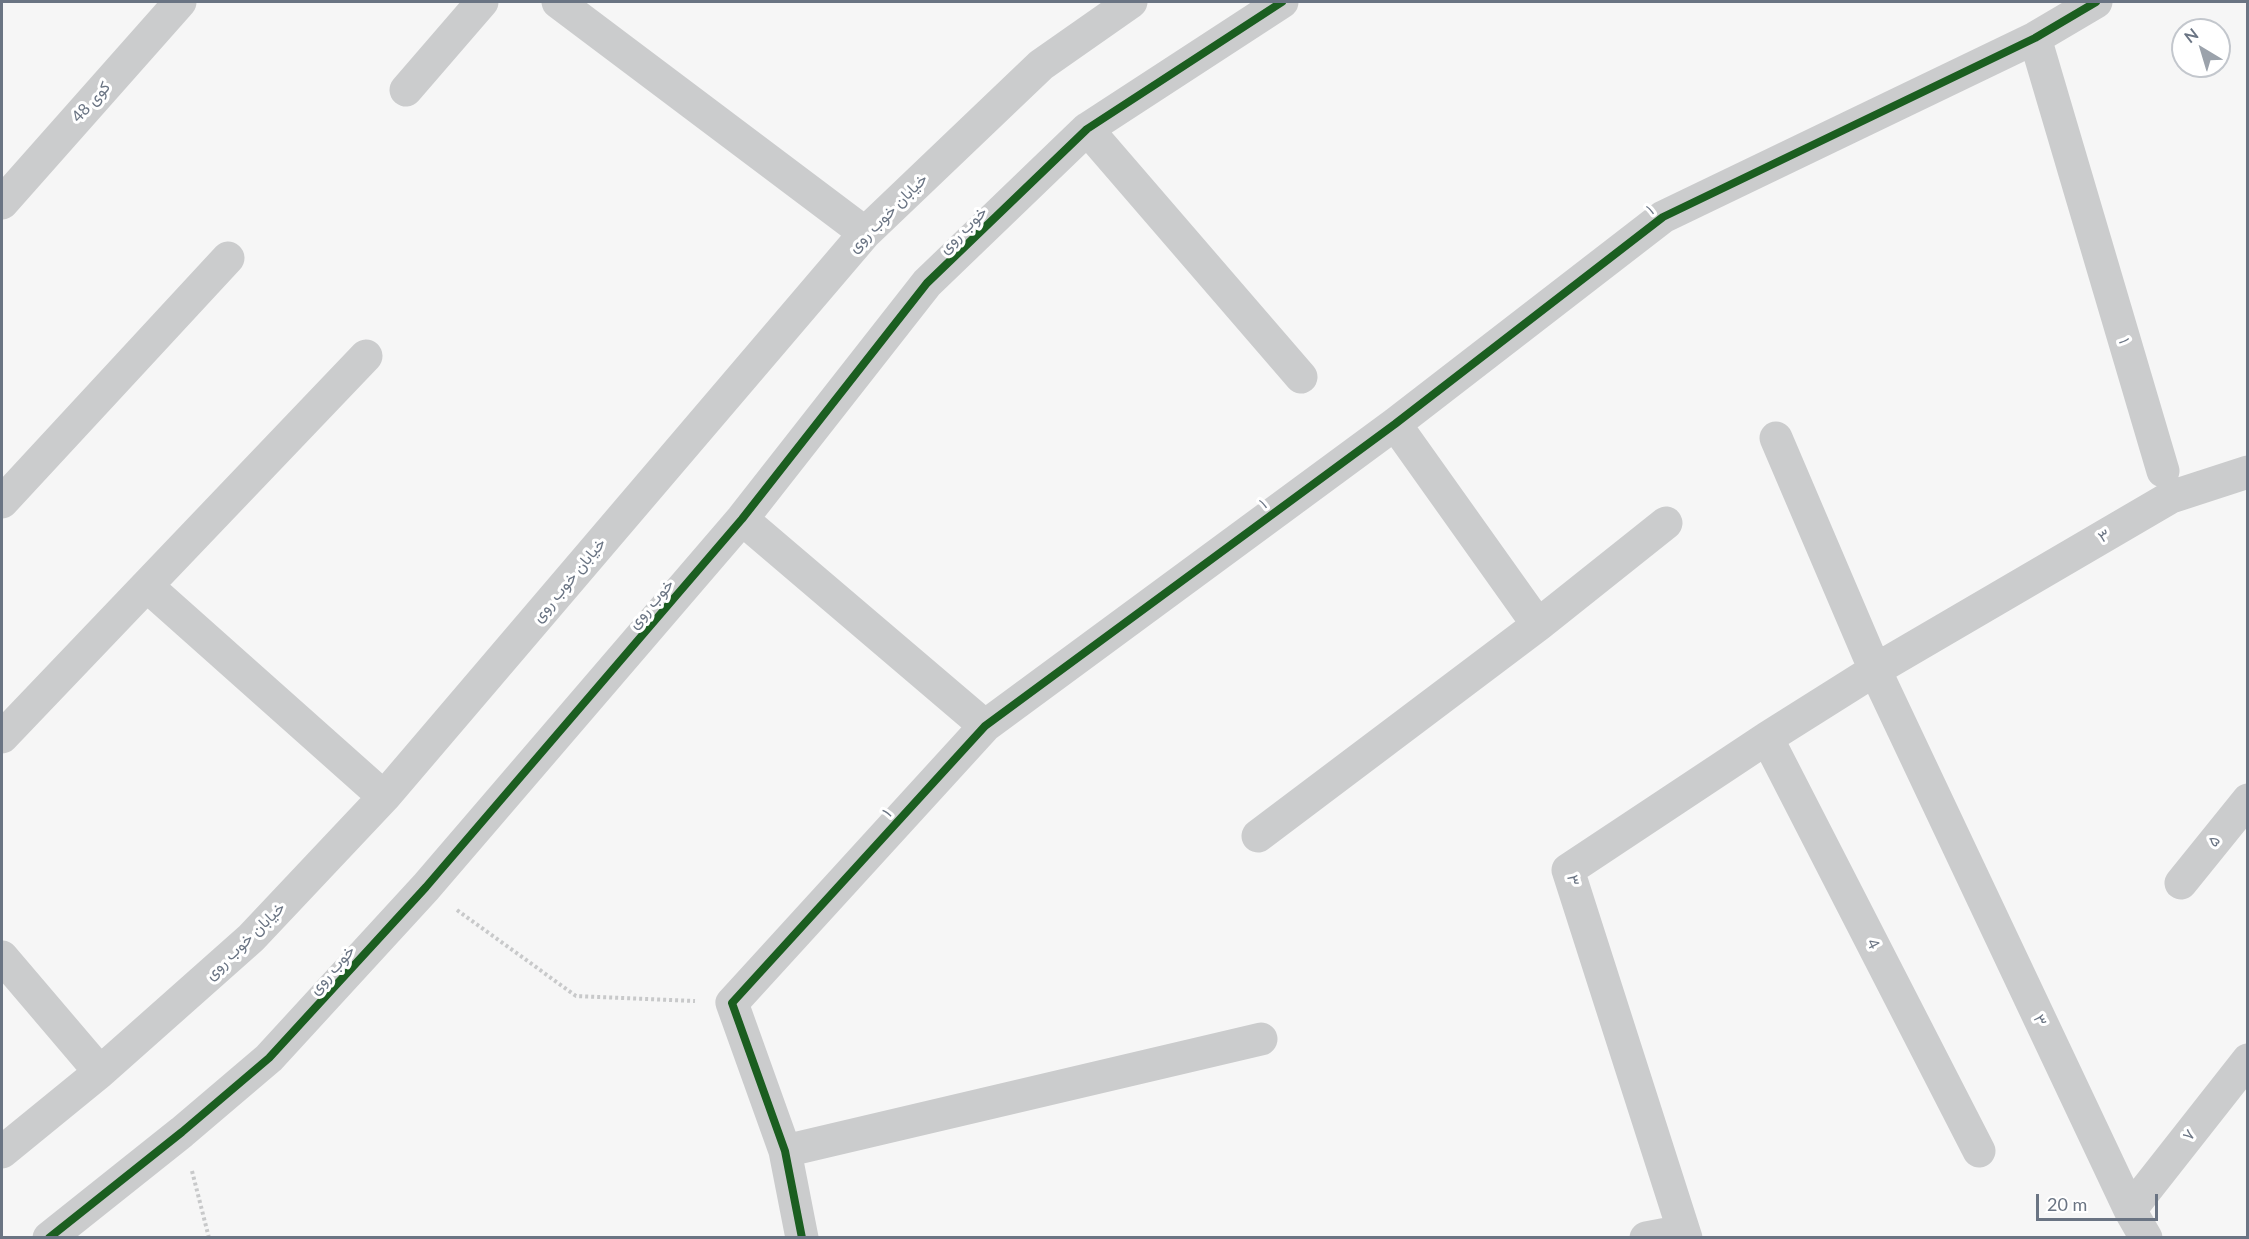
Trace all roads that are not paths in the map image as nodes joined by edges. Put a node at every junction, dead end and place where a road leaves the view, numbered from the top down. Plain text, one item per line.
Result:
1 (180, 2) edge
2 (482, 2) edge
3 (558, 2) edge
4 (1131, 2) edge
5 (1281, 2) edge
6 (2096, 2) edge
7 (2035, 38) junction
8 (406, 90) dead end
9 (1087, 129) junction
10 (2, 203) edge
11 (865, 233) junction
12 (228, 258) dead end
13 (366, 356) dead end
14 (1301, 377) dead end
15 (1395, 424) junction
16 (1776, 438) dead end
17 (2163, 471) dead end
18 (2247, 471) edge
19 (2, 502) edge
20 (742, 519) junction
21 (1666, 523) dead end
22 (147, 586) junction
23 (1538, 625) junction
24 (1875, 670) junction
25 (985, 726) junction
26 (2, 737) edge
27 (1767, 738) junction
28 (384, 797) junction
29 (2247, 800) edge
30 (1258, 837) dead end
31 (2181, 883) dead end
32 (2, 957) edge
33 (1261, 1039) dead end
34 (2247, 1060) edge
35 (100, 1072) junction
36 (785, 1151) junction
37 (1979, 1151) dead end
38 (2, 1152) edge
39 (2130, 1210) junction
40 (1685, 1234) edge
41 (49, 1238) edge
42 (802, 1238) edge
43 (1646, 1238) edge
44 (2146, 1238) edge

1 - 10 street, کوی 48
2 - 8 street
3 - 11 street
4 - 11 street, خیابان خوب روی
5 - 9 street, خوب روی
6 - 7 street, ۱
7 - 15 street, ۱
7 - 17 street, ۱
9 - 14 street
9 - 20 street, خوب روی
11 - 28 street, خیابان خوب روی
12 - 19 street
13 - 22 street
15 - 23 street
15 - 25 street, ۱
16 - 24 street
18 - 24 street, ۳
20 - 25 street
20 - 41 street, خوب روی
21 - 23 street
22 - 26 street
22 - 28 street
23 - 30 street
24 - 27 street, ۳
24 - 39 street, ۳
25 - 36 street, ۱
27 - 37 street, 4
27 - 40 street, ۳
28 - 35 street, خیابان خوب روی
29 - 31 street, ۵
32 - 35 street
33 - 36 street
34 - 39 street, ۷
35 - 38 street, خیابان خوب روی
36 - 42 street
39 - 44 street, ۳
40 - 43 street

